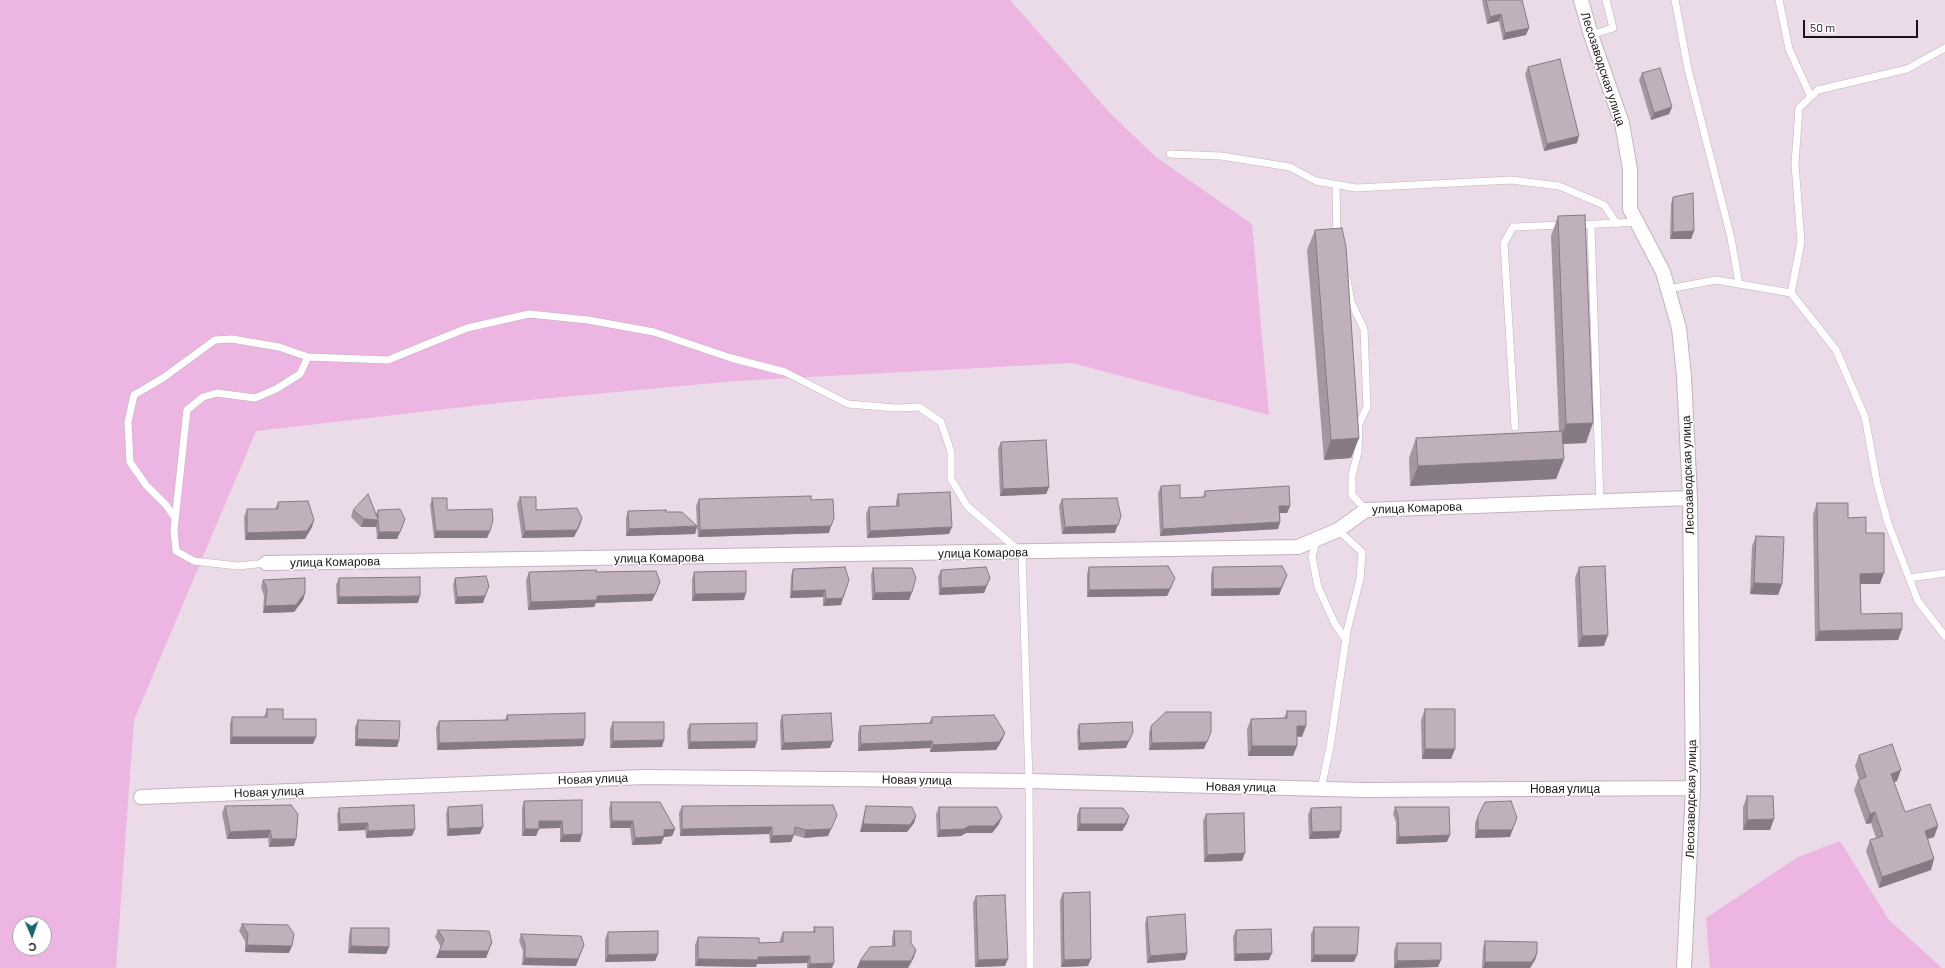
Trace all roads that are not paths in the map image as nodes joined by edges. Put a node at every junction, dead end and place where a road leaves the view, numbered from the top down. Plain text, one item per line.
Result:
1 (1581, 0) edge
2 (1606, 0) edge
3 (1676, 0) edge
4 (1779, 0) edge
5 (1591, 36) junction
6 (1945, 48) edge
7 (1811, 97) junction
8 (1170, 154) dead end
9 (1336, 185) junction
10 (1637, 222) junction
11 (1618, 224) junction
12 (1591, 225) junction
13 (1338, 242) edge
14 (1346, 272) edge
15 (1739, 284) junction
16 (1668, 289) junction
17 (1791, 293) junction
18 (308, 358) junction
19 (1515, 427) dead end
20 (1690, 498) junction
21 (1600, 502) junction
22 (1366, 510) junction
23 (175, 518) junction
24 (1338, 530) junction
25 (1316, 541) junction
26 (1022, 553) junction
27 (266, 563) joint
28 (1945, 573) edge
29 (1909, 578) junction
30 (1945, 636) edge
31 (1346, 640) junction
32 (1029, 781) junction
33 (1693, 788) junction
34 (1321, 789) junction
35 (141, 797) dead end
36 (1030, 968) edge
37 (1684, 968) edge

1 - 5 street, Лесозаводская улица
2 - 5 lane
3 - 15 lane
4 - 7 lane
5 - 10 street, Лесозаводская улица
6 - 7 lane
7 - 17 lane
8 - 9 lane
9 - 11 lane
9 - 13 lane
10 - 11 lane
10 - 16 street, Лесозаводская улица
11 - 12 lane
12 - 19 lane
12 - 21 lane
14 - 22 lane
15 - 16 lane
15 - 17 lane
16 - 20 street, Лесозаводская улица
17 - 29 lane
18 - 23 lane
18 - 23 lane
18 - 26 lane
20 - 21 street, улица Комарова
20 - 33 street, Лесозаводская улица
21 - 22 street, улица Комарова
22 - 24 street, улица Комарова
23 - 27 lane
24 - 25 street, улица Комарова
24 - 31 lane
25 - 26 street, улица Комарова
25 - 31 lane
26 - 27 street, улица Комарова
26 - 32 lane
28 - 29 lane
29 - 30 lane
31 - 34 lane
32 - 34 street, Новая улица
32 - 35 street, Новая улица
32 - 36 lane
33 - 34 street, Новая улица
33 - 37 street, Лесозаводская улица

